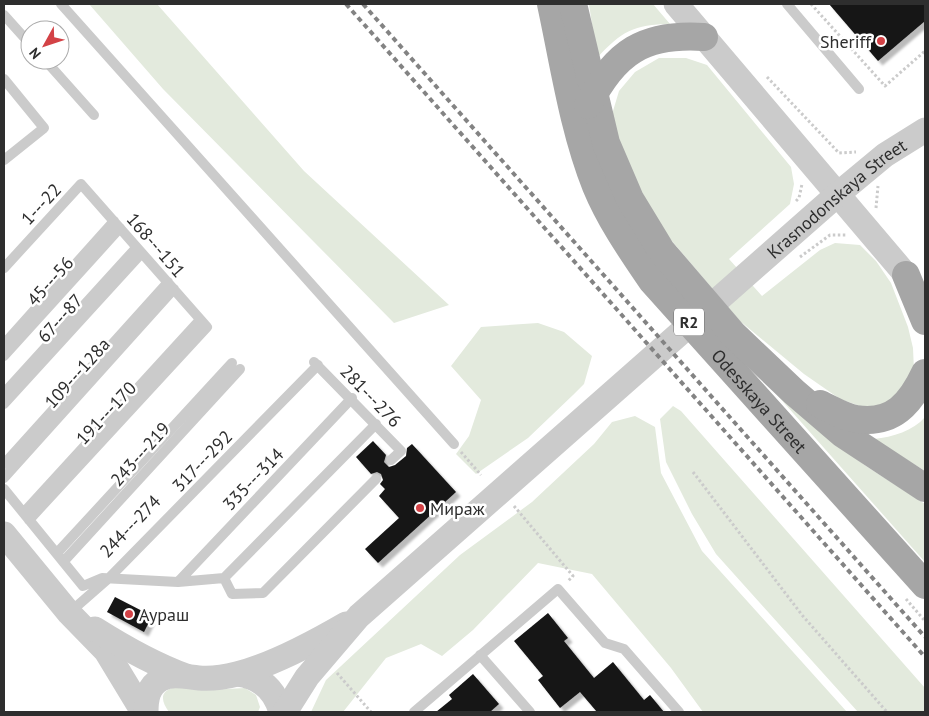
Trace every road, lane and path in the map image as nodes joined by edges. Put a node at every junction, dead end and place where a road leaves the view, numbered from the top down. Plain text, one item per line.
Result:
1 (61, 4) edge
2 (551, 4) edge
3 (573, 4) edge
4 (676, 4) edge
5 (786, 4) edge
6 (811, 4) edge
7 (4, 15) edge
8 (20, 33) edge
9 (704, 37) junction
10 (925, 51) edge
11 (53, 70) edge
12 (5, 85) edge
13 (859, 90) dead end
14 (593, 95) junction
15 (94, 115) dead end
16 (578, 126) junction
17 (925, 130) edge
18 (856, 152) dead end
19 (839, 153) dead end
20 (4, 160) edge
21 (803, 181) dead end
22 (81, 184) joint
23 (838, 194) junction
24 (799, 198) dead end
25 (117, 224) junction
26 (830, 235) dead end
27 (855, 235) dead end
28 (138, 251) junction
29 (4, 268) edge
30 (906, 275) joint
31 (171, 286) junction
32 (925, 321) edge
33 (204, 323) junction
34 (4, 344) edge
35 (4, 356) edge
36 (312, 365) joint
37 (925, 373) edge
38 (794, 392) junction
39 (4, 393) edge
40 (352, 398) junction
41 (4, 404) edge
42 (376, 424) junction
43 (454, 444) joint
44 (391, 460) dead end
45 (4, 464) edge
46 (693, 472) dead end
47 (481, 475) dead end
48 (4, 478) edge
49 (376, 479) dead end
50 (925, 488) edge
51 (4, 489) edge
52 (511, 504) dead end
53 (27, 509) dead end
54 (29, 520) junction
55 (4, 534) edge
56 (56, 553) junction
57 (64, 561) junction
58 (105, 578) junction
59 (224, 578) junction
60 (178, 582) junction
61 (925, 585) edge
62 (558, 589) junction
63 (69, 613) junction
64 (359, 616) junction
65 (480, 655) junction
66 (333, 668) dead end
67 (238, 674) junction
68 (186, 676) junction
69 (144, 712) edge
70 (281, 712) edge
71 (285, 712) edge
72 (371, 712) edge
73 (414, 712) edge
74 (530, 712) edge
75 (679, 712) edge
76 (887, 712) edge

1 - 43 lane
2 - 16 main road, Odesskaya Street / R2
3 - 14 main road, Odesskaya Street / R2
4 - 9 street
5 - 13 lane
6 - 10 path
7 - 8 lane
9 - 14 main road
9 - 23 street
11 - 15 lane
12 - 20 lane
14 - 16 main road
14 - 38 main road, Odesskaya Street / R2
16 - 61 main road, Odesskaya Street / R2
17 - 23 street, Krasnodonskaya Street
18 - 19 path
21 - 24 path
22 - 25 lane, 168---151
22 - 29 lane, 1---22
23 - 30 street
23 - 64 street, Krasnodonskaya Street
25 - 28 lane, 168---151
25 - 34 lane
25 - 35 lane, 45---56
26 - 27 path
28 - 31 lane, 168---151
28 - 39 lane
28 - 41 lane, 67---87
30 - 32 main road
31 - 33 lane, 168---151
31 - 45 lane
31 - 48 lane, 109---128а
33 - 53 lane
33 - 54 lane, 191---170
36 - 40 lane, 281---276
36 - 58 lane, 244---274
37 - 38 main road
38 - 50 main road, Odesskaya Street / R2
40 - 42 lane, 281---276
40 - 60 lane, 335---314
42 - 44 lane, 281---276
42 - 59 lane
43 - 47 path
46 - 76 path
49 - 59 lane
51 - 54 lane
52 - 62 path
54 - 56 lane
55 - 63 street
56 - 57 lane
56 - 57 lane, 243---219
57 - 58 lane
58 - 60 lane
58 - 63 lane, 244---274
59 - 60 lane
62 - 65 lane
62 - 75 lane
63 - 68 street
63 - 69 street
64 - 67 street
64 - 71 street
65 - 73 lane
65 - 74 lane
66 - 72 path
67 - 68 street
67 - 70 street
68 - 69 street

